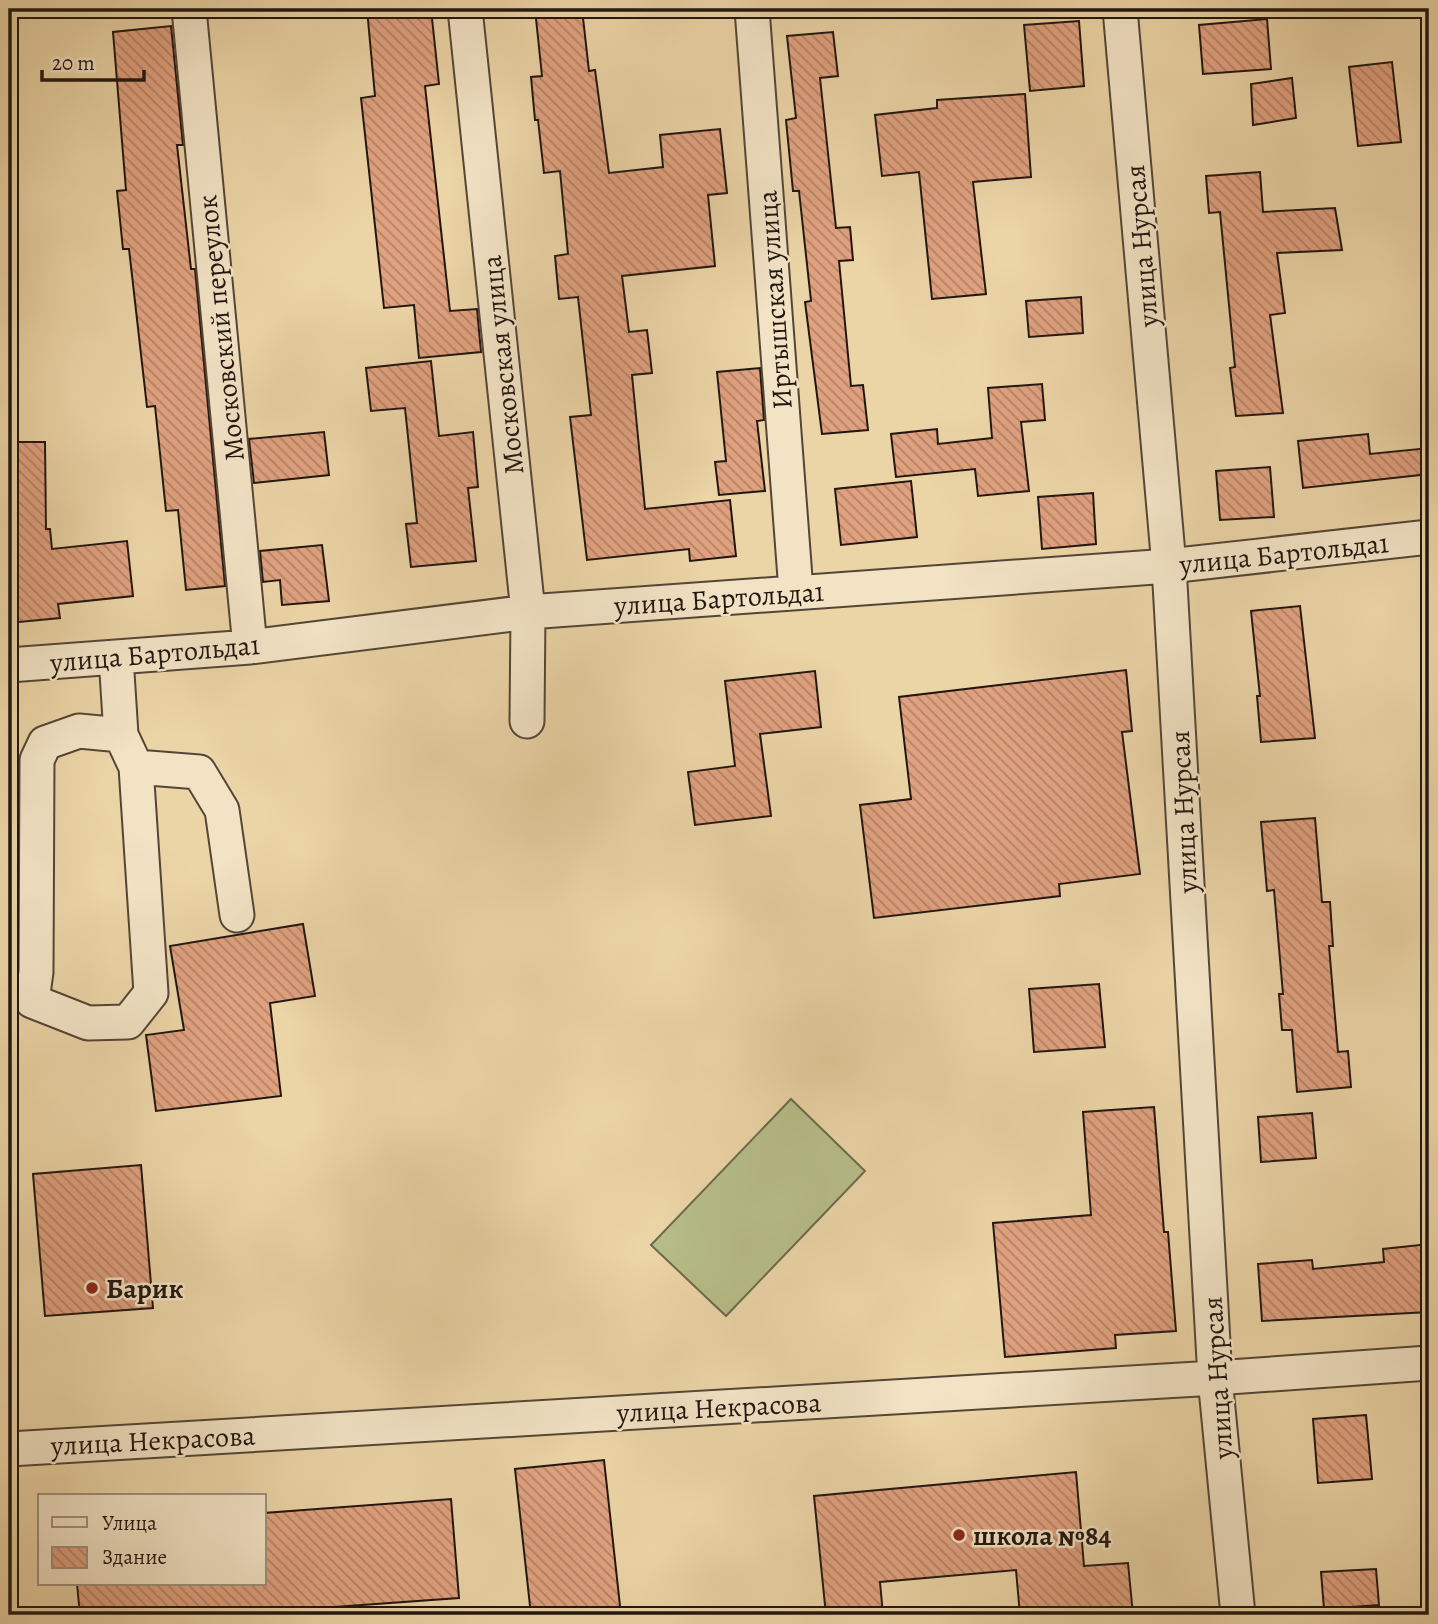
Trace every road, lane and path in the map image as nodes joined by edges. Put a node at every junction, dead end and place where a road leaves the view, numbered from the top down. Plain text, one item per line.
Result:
1 (189, 9) edge
2 (465, 9) edge
3 (752, 9) edge
4 (1120, 9) edge
5 (1429, 537) edge
6 (1169, 566) junction
7 (796, 591) junction
8 (528, 612) junction
9 (250, 647) junction
10 (116, 657) junction
11 (9, 665) edge
12 (527, 721) dead end
13 (121, 735) junction
14 (136, 767) junction
15 (237, 915) dead end
16 (20, 1007) edge
17 (1429, 1363) edge
18 (1215, 1378) junction
19 (9, 1449) edge
20 (1238, 1615) edge

1 - 9 street, Московский переулок
2 - 8 street, Московская улица
3 - 7 street, Иртышская улица
4 - 6 street, улица Нурсая
5 - 6 street, улица Бартольда1
6 - 7 street, улица Бартольда1
6 - 18 street, улица Нурсая
7 - 8 street, улица Бартольда1
8 - 9 street, улица Бартольда1
8 - 12 street, Московская улица
9 - 10 street, улица Бартольда1
10 - 11 street, улица Бартольда1
10 - 13 street
13 - 14 street
13 - 16 street
14 - 15 street
14 - 16 street
17 - 18 street, улица Некрасова
18 - 19 street, улица Некрасова
18 - 20 street, улица Нурсая

